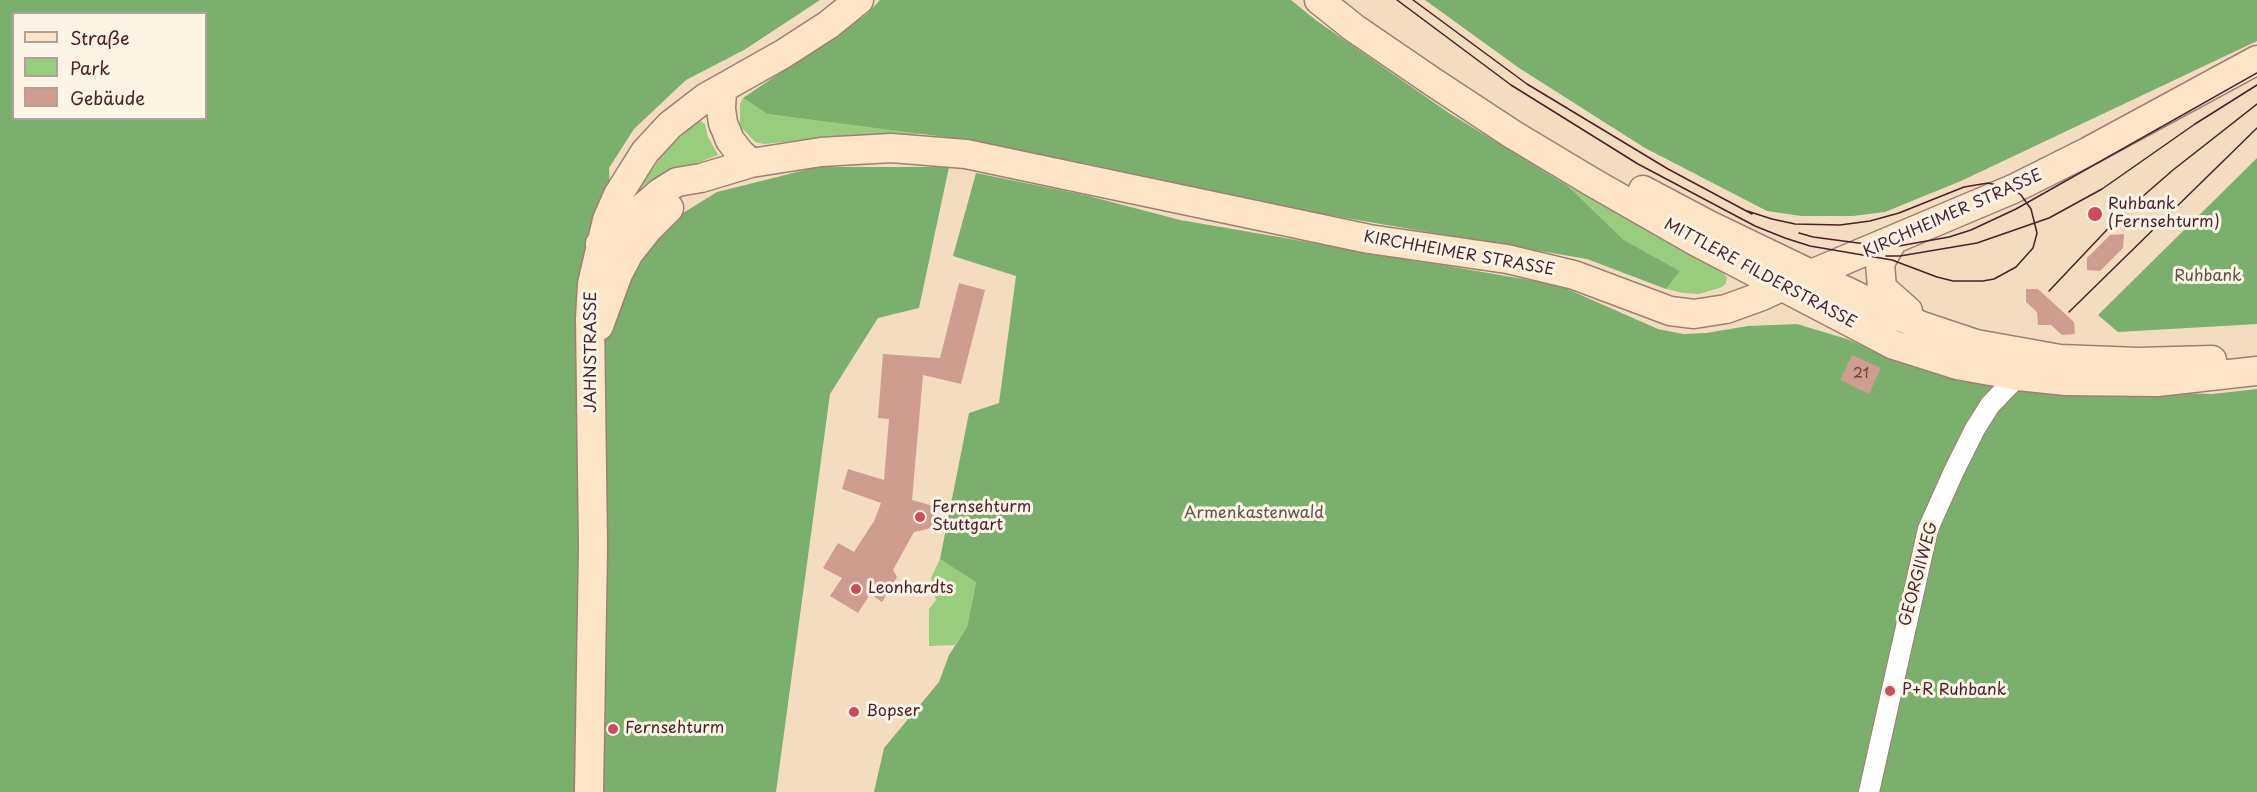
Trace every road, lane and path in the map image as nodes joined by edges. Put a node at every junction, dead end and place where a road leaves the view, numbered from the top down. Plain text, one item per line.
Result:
1 (859, 0) edge
2 (1319, 0) edge
3 (1349, 0) edge
4 (2257, 60) edge
5 (723, 89) junction
6 (751, 163) junction
7 (701, 178) junction
8 (1892, 242) junction
9 (600, 244) junction
10 (1811, 274) junction
11 (1783, 286) junction
12 (1922, 326) junction
13 (591, 344) junction
14 (2060, 359) junction
15 (2257, 359) edge
16 (2257, 371) edge
17 (2018, 376) junction
18 (591, 790) edge
19 (1869, 792) edge

1 - 5 main road, JAHNSTRASSE
2 - 11 main road, MITTLERE FILDERSTRASSE
3 - 10 main road, MITTLERE FILDERSTRASSE
4 - 8 main road, KIRCHHEIMER STRASSE
5 - 6 main road
5 - 9 main road, JAHNSTRASSE
6 - 7 main road, KIRCHHEIMER STRASSE
6 - 11 main road, KIRCHHEIMER STRASSE
7 - 9 main road, KIRCHHEIMER STRASSE
7 - 13 main road
8 - 10 main road, KIRCHHEIMER STRASSE
8 - 12 main road
9 - 13 main road, JAHNSTRASSE
10 - 11 main road, KIRCHHEIMER STRASSE
10 - 12 main road, MITTLERE FILDERSTRASSE
11 - 17 main road, MITTLERE FILDERSTRASSE
12 - 14 main road, MITTLERE FILDERSTRASSE
13 - 18 main road, JAHNSTRASSE
14 - 15 main road, MITTLERE FILDERSTRASSE
14 - 17 main road
16 - 17 main road, MITTLERE FILDERSTRASSE
17 - 19 street, GEORGIIWEG

